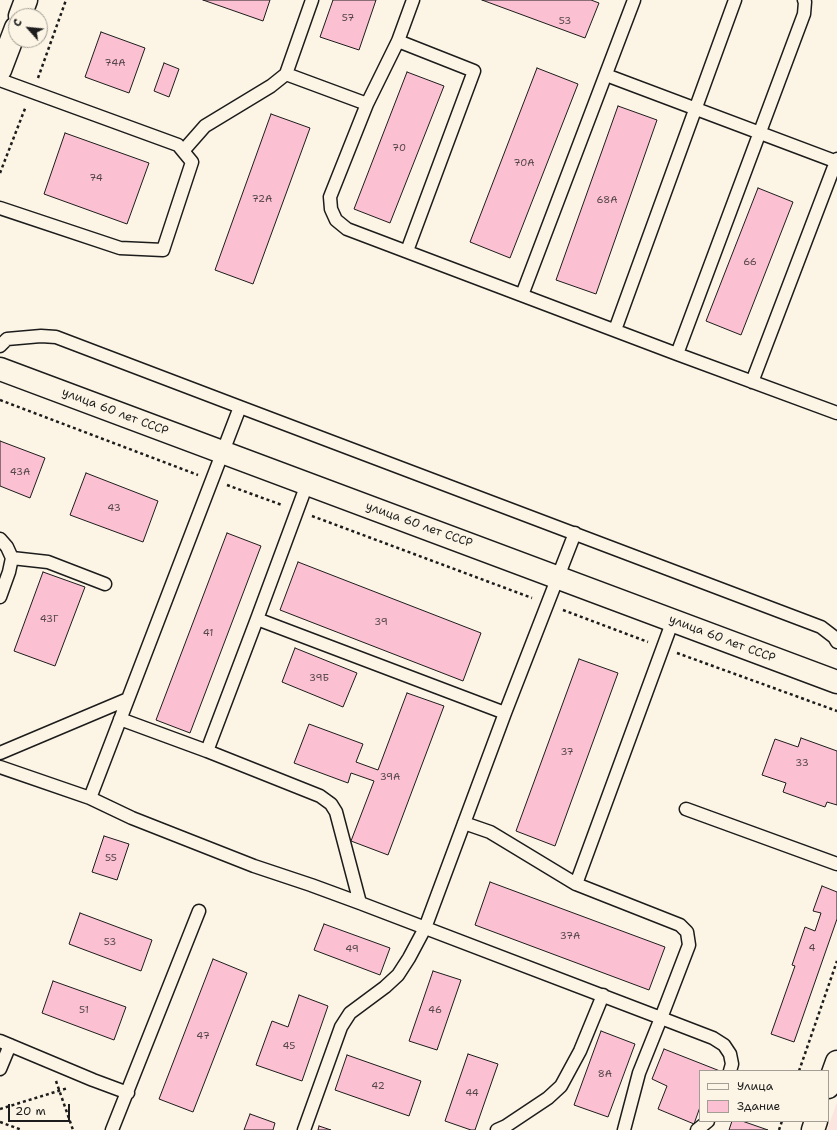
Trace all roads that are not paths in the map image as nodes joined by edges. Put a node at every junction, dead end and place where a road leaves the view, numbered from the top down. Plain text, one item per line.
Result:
1 (312, 0) edge
2 (413, 0) edge
3 (634, 0) edge
4 (735, 0) edge
5 (804, 0) edge
6 (398, 41) junction
7 (8, 48) edge
8 (0, 70) edge
9 (286, 74) junction
10 (606, 75) junction
11 (0, 80) edge
12 (367, 104) junction
13 (695, 108) junction
14 (760, 132) junction
15 (183, 151) junction
16 (837, 161) edge
17 (0, 208) edge
18 (407, 251) junction
19 (522, 295) junction
20 (615, 330) junction
21 (0, 346) edge
22 (677, 354) junction
23 (0, 368) edge
24 (752, 382) junction
25 (240, 407) junction
26 (837, 413) edge
27 (223, 453) junction
28 (307, 484) junction
29 (575, 533) junction
30 (0, 539) edge
31 (12, 558) junction
32 (557, 577) junction
33 (105, 584) dead end
34 (0, 597) edge
35 (257, 619) junction
36 (673, 620) junction
37 (837, 642) edge
38 (837, 682) edge
39 (128, 700) junction
40 (504, 713) junction
41 (120, 719) junction
42 (206, 751) junction
43 (0, 753) edge
44 (0, 767) edge
45 (90, 798) junction
46 (686, 809) dead end
47 (464, 823) junction
48 (837, 864) edge
49 (576, 884) junction
50 (360, 903) junction
51 (199, 911) dead end
52 (425, 928) junction
53 (603, 996) junction
54 (661, 1018) junction
55 (5, 1043) edge
56 (837, 1062) edge
57 (0, 1069) edge
58 (730, 1070) edge
59 (829, 1084) edge
60 (128, 1093) junction
61 (707, 1122) edge
62 (112, 1130) edge
63 (304, 1130) edge
64 (497, 1130) edge
65 (624, 1130) edge
66 (697, 1130) edge

1 - 9 lane
2 - 6 lane
3 - 10 lane
4 - 13 lane
5 - 14 lane
6 - 12 lane
6 - 18 lane
7 - 8 main road
9 - 12 lane
9 - 15 lane
10 - 13 lane
10 - 19 lane
11 - 15 lane
12 - 18 lane
13 - 14 lane
13 - 20 lane
14 - 16 lane
14 - 22 lane
15 - 17 lane
16 - 24 lane
18 - 19 lane
19 - 20 lane
20 - 22 lane
21 - 25 lane
22 - 24 lane
23 - 27 main road, улица 60 лет СССР
24 - 26 lane
25 - 27 lane
25 - 29 lane
27 - 28 main road, улица 60 лет СССР
27 - 39 lane
28 - 32 main road, улица 60 лет СССР
28 - 35 lane
29 - 32 lane
29 - 37 lane
30 - 31 lane
31 - 33 lane
31 - 34 lane
32 - 36 main road, улица 60 лет СССР
32 - 40 lane
35 - 40 lane
35 - 42 lane
36 - 38 main road, улица 60 лет СССР
36 - 49 lane
39 - 41 lane
39 - 43 lane
40 - 47 lane
41 - 42 lane
41 - 45 lane
42 - 50 lane
44 - 45 lane
45 - 50 lane
46 - 48 lane
47 - 49 lane
47 - 52 lane
49 - 54 lane
50 - 52 lane
51 - 60 lane
52 - 53 lane
52 - 63 lane
53 - 54 lane
53 - 64 lane
54 - 58 lane
54 - 65 lane
55 - 57 lane
55 - 60 lane
56 - 59 main road
60 - 62 lane
61 - 66 lane

